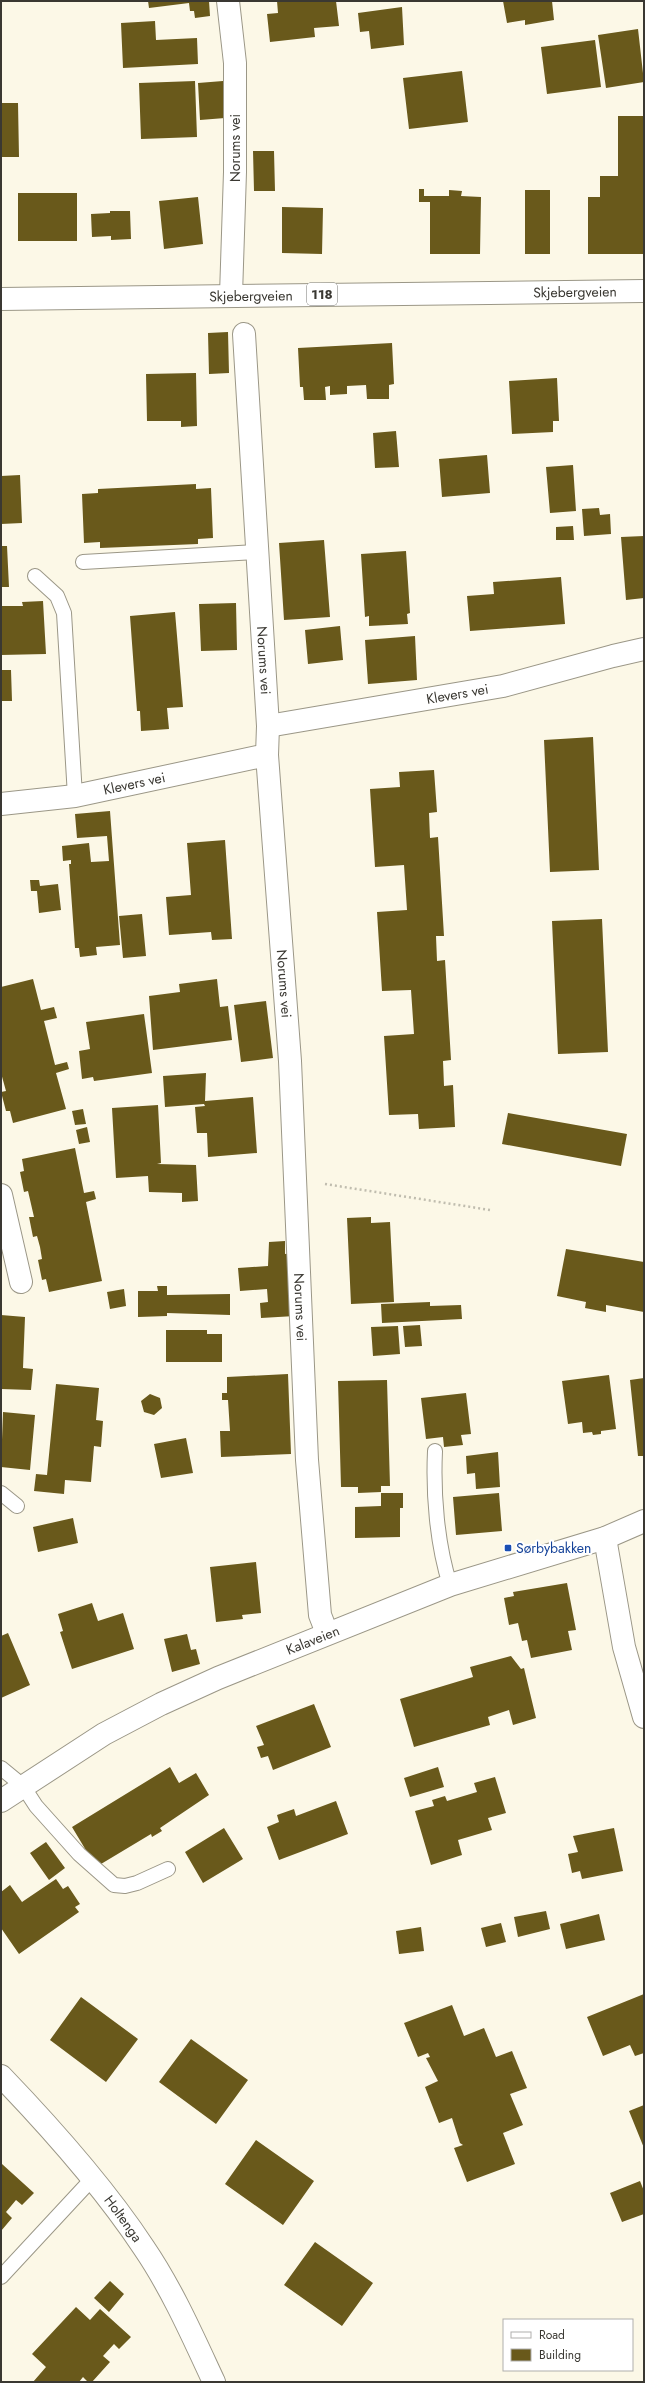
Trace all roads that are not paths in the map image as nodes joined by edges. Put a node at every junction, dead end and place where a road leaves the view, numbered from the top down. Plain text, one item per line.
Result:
1 (228, 1) edge
2 (644, 291) edge
3 (231, 295) junction
4 (1, 299) edge
5 (244, 334) dead end
6 (256, 552) junction
7 (83, 562) dead end
8 (35, 576) dead end
9 (644, 649) edge
10 (268, 726) junction
11 (267, 755) junction
12 (75, 796) junction
13 (1, 804) edge
14 (1, 1195) edge
15 (21, 1282) dead end
16 (435, 1451) dead end
17 (1, 1494) edge
18 (17, 1506) dead end
19 (644, 1521) edge
20 (605, 1538) junction
21 (450, 1585) junction
22 (326, 1633) junction
23 (644, 1717) edge
24 (1, 1768) edge
25 (23, 1786) junction
26 (1, 1801) edge
27 (168, 1869) dead end
28 (1, 2076) edge
29 (92, 2179) junction
30 (1, 2277) edge
31 (214, 2382) edge

1 - 3 street, Norums vei
2 - 3 street, Skjebergveien / 118
3 - 4 street, Skjebergveien / 118
5 - 6 street, Norums vei
6 - 7 lane
6 - 10 street, Norums vei
8 - 12 lane
9 - 10 street, Klevers vei
10 - 11 street, Norums vei
11 - 12 street, Klevers vei
11 - 22 street, Norums vei
12 - 13 street, Klevers vei
14 - 15 street
16 - 21 lane
17 - 18 lane
19 - 20 street, Kalaveien
20 - 21 street, Kalaveien
20 - 23 street
21 - 22 street, Kalaveien
22 - 25 street, Kalaveien
24 - 25 lane
25 - 26 street, Kalaveien
25 - 27 lane
28 - 29 street, Holtenga
29 - 30 lane
29 - 31 street, Holtenga

